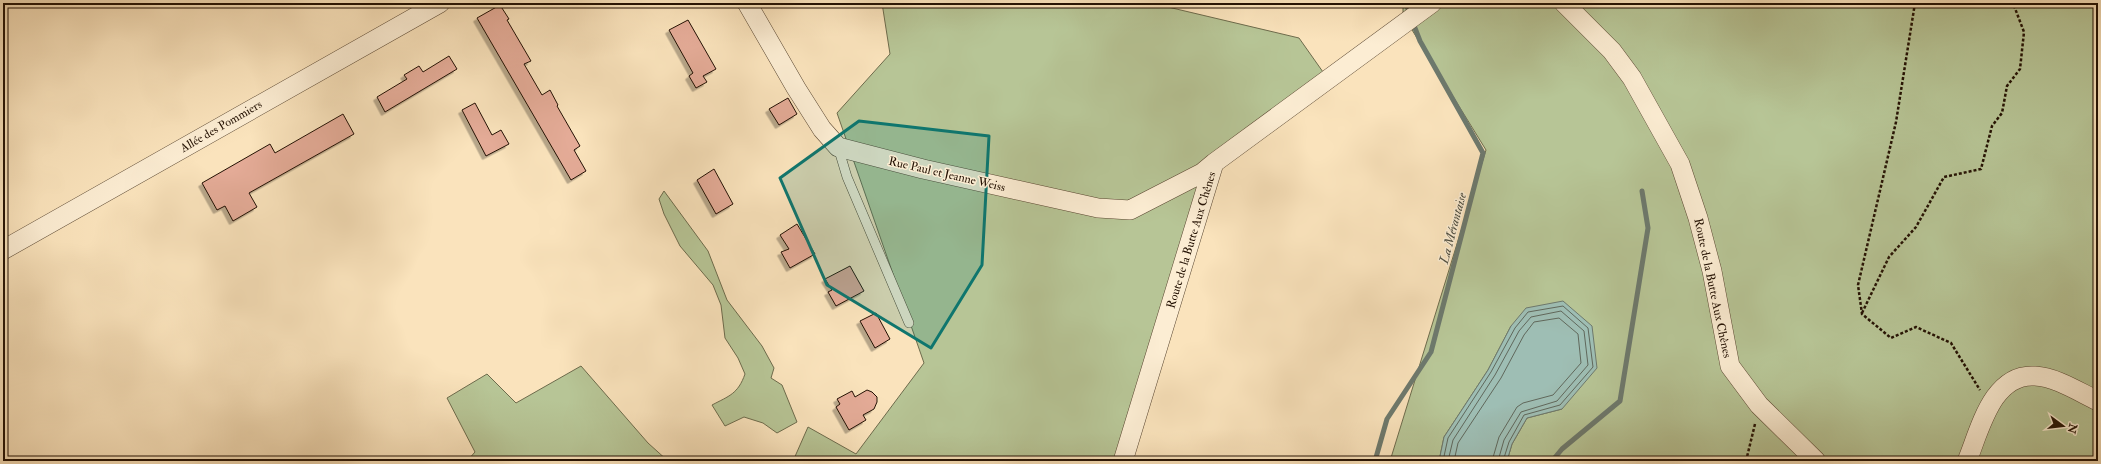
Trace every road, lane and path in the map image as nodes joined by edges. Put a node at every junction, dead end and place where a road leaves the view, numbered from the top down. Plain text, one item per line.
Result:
1 (440, 3) edge
2 (747, 3) edge
3 (1564, 3) edge
4 (1915, 3) edge
5 (2013, 3) edge
6 (1419, 12) edge
7 (838, 147) junction
8 (1214, 163) junction
9 (3, 250) edge
10 (1862, 314) junction
11 (909, 323) dead end
12 (2098, 401) edge
13 (1759, 405) junction
14 (1990, 406) junction
15 (1123, 461) edge
16 (1746, 461) edge
17 (1816, 461) edge
18 (1967, 461) edge

1 - 9 street, Allée des Pommiers
2 - 7 street
3 - 13 street, Route de la Butte Aux Chênes
4 - 10 path
5 - 10 path
6 - 8 street, Route de la Butte Aux Chênes
7 - 8 street, Rue Paul et Jeanne Weiss
7 - 11 lane
8 - 15 street, Route de la Butte Aux Chênes
10 - 14 path
12 - 14 street
13 - 16 path
13 - 17 street, Route de la Butte Aux Chênes
14 - 18 street

